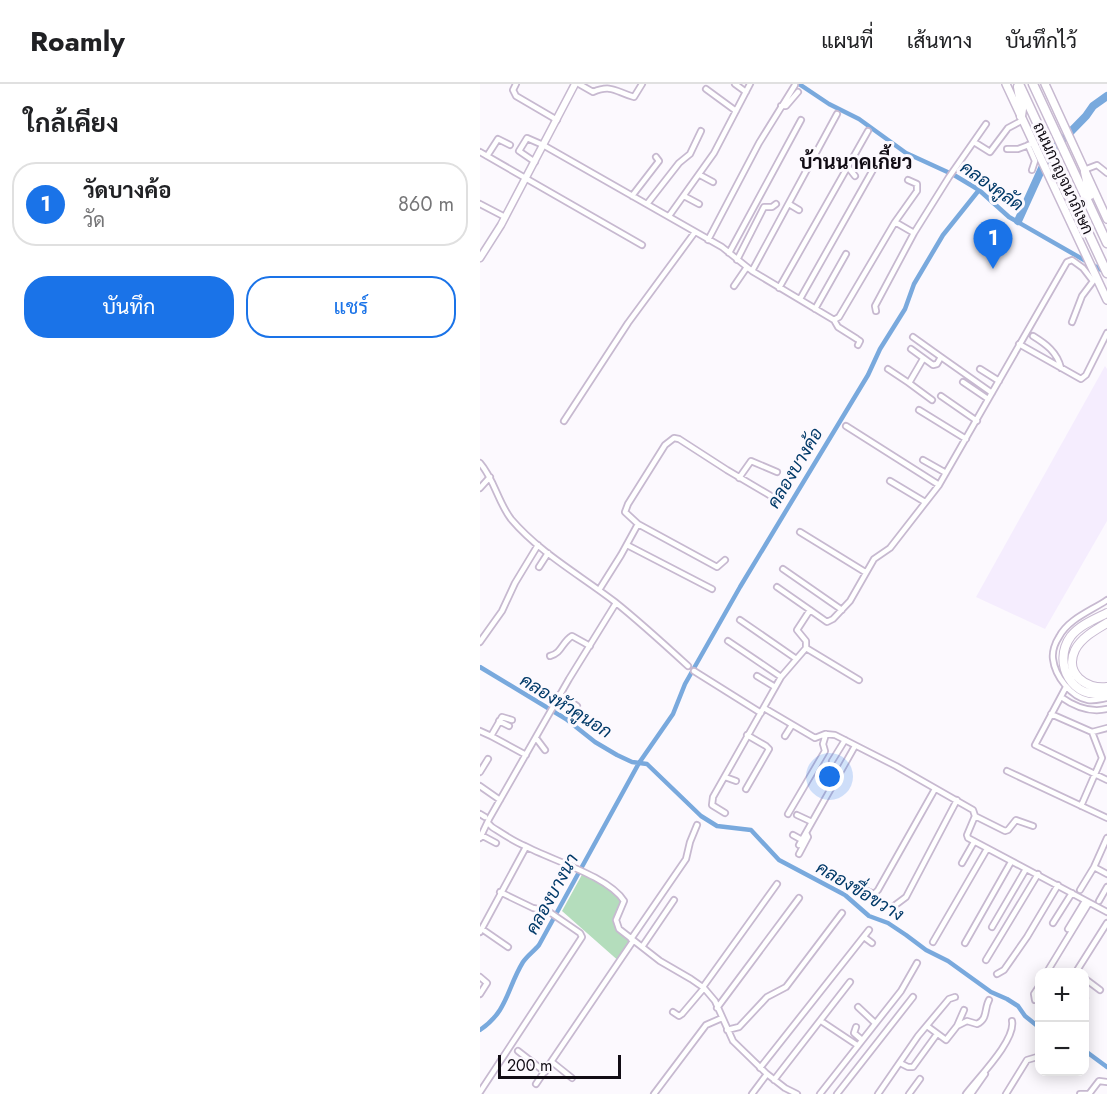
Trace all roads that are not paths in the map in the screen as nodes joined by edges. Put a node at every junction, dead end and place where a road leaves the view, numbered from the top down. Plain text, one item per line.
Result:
1 (516, 84) edge
2 (577, 84) edge
3 (642, 84) edge
4 (735, 84) edge
5 (750, 84) edge
6 (1006, 84) edge
7 (1018, 84) edge
8 (1033, 84) edge
9 (1045, 84) edge
10 (795, 85) edge
11 (706, 89) dead end
12 (746, 92) junction
13 (798, 92) dead end
14 (781, 106) junction
15 (736, 111) junction
16 (837, 114) dead end
17 (1022, 118) junction
18 (557, 120) junction
19 (801, 120) dead end
20 (986, 124) dead end
21 (701, 131) dead end
22 (868, 131) dead end
23 (974, 142) junction
24 (1031, 144) junction
25 (510, 145) dead end
26 (543, 145) junction
27 (1007, 149) dead end
28 (480, 152) edge
29 (487, 156) junction
30 (657, 157) dead end
31 (535, 162) junction
32 (848, 167) junction
33 (874, 168) dead end
34 (1032, 170) dead end
35 (1084, 171) junction
36 (1107, 173) edge
37 (700, 175) junction
38 (855, 176) dead end
39 (526, 177) junction
40 (908, 180) dead end
41 (713, 182) dead end
42 (632, 196) junction
43 (684, 196) junction
44 (480, 204) edge
45 (647, 204) junction
46 (699, 204) dead end
47 (776, 204) dead end
48 (789, 204) junction
49 (1091, 206) junction
50 (799, 210) dead end
51 (669, 216) junction
52 (505, 217) junction
53 (1107, 219) edge
54 (895, 222) junction
55 (695, 232) junction
56 (914, 233) junction
57 (708, 240) junction
58 (1107, 243) edge
59 (642, 245) dead end
60 (729, 253) junction
61 (846, 254) dead end
62 (480, 258) edge
63 (737, 260) junction
64 (749, 269) junction
65 (1105, 269) edge
66 (1095, 278) junction
67 (734, 286) dead end
68 (779, 288) junction
69 (800, 299) junction
70 (1107, 300) edge
71 (815, 309) junction
72 (876, 311) dead end
73 (834, 320) junction
74 (1072, 322) dead end
75 (1107, 333) edge
76 (1033, 336) dead end
77 (913, 337) dead end
78 (1019, 344) junction
79 (858, 345) dead end
80 (910, 349) dead end
81 (941, 357) junction
82 (923, 359) junction
83 (1062, 368) junction
84 (888, 369) dead end
85 (980, 369) dead end
86 (999, 381) junction
87 (963, 382) dead end
88 (909, 383) junction
89 (992, 393) junction
90 (941, 396) dead end
91 (988, 399) junction
92 (932, 400) dead end
93 (919, 410) dead end
94 (977, 420) junction
95 (564, 421) dead end
96 (846, 426) dead end
97 (966, 439) junction
98 (923, 460) dead end
99 (480, 463) edge
100 (777, 472) dead end
101 (946, 473) junction
102 (490, 477) junction
103 (739, 478) junction
104 (890, 481) dead end
105 (939, 485) junction
106 (480, 488) edge
107 (771, 496) dead end
108 (925, 502) junction
109 (638, 524) junction
110 (800, 532) dead end
111 (538, 545) junction
112 (627, 545) junction
113 (548, 553) junction
114 (725, 560) dead end
115 (539, 567) dead end
116 (612, 569) junction
117 (783, 569) dead end
118 (865, 572) junction
119 (618, 574) dead end
120 (777, 587) dead end
121 (712, 589) dead end
122 (599, 590) junction
123 (1107, 600) edge
124 (616, 603) junction
125 (810, 610) junction
126 (842, 610) junction
127 (1107, 612) edge
128 (740, 620) dead end
129 (1107, 623) edge
130 (728, 641) dead end
131 (480, 642) edge
132 (590, 646) junction
133 (806, 648) junction
134 (550, 656) dead end
135 (795, 658) junction
136 (688, 666) dead end
137 (694, 671) dead end
138 (758, 676) dead end
139 (781, 676) junction
140 (859, 680) dead end
141 (775, 687) junction
142 (1066, 687) junction
143 (1107, 687) edge
144 (1107, 693) edge
145 (560, 694) junction
146 (1061, 697) junction
147 (1107, 698) edge
148 (577, 706) dead end
149 (1107, 709) edge
150 (762, 711) junction
151 (1051, 714) junction
152 (512, 720) dead end
153 (499, 721) junction
154 (792, 725) junction
155 (509, 726) dead end
156 (1107, 728) edge
157 (480, 731) edge
158 (1092, 732) junction
159 (826, 734) junction
160 (747, 735) junction
161 (491, 736) junction
162 (785, 736) dead end
163 (536, 738) junction
164 (845, 740) junction
165 (855, 746) junction
166 (545, 750) dead end
167 (526, 755) junction
168 (1104, 757) edge
169 (488, 759) dead end
170 (832, 761) dead end
171 (1007, 771) dead end
172 (480, 772) edge
173 (1094, 774) junction
174 (725, 777) junction
175 (1107, 780) edge
176 (736, 781) dead end
177 (480, 786) edge
178 (746, 789) dead end
179 (935, 789) junction
180 (500, 800) junction
181 (957, 800) junction
182 (1081, 806) junction
183 (725, 813) dead end
184 (788, 814) dead end
185 (797, 815) dead end
186 (975, 816) junction
187 (1107, 818) edge
188 (812, 822) junction
189 (488, 823) junction
190 (697, 825) dead end
191 (1033, 826) dead end
192 (806, 833) junction
193 (793, 835) dead end
194 (481, 836) edge
195 (1107, 838) edge
196 (802, 840) junction
197 (974, 842) junction
198 (496, 843) dead end
199 (799, 845) dead end
200 (526, 847) junction
201 (987, 849) junction
202 (799, 854) dead end
203 (1011, 862) junction
204 (962, 863) dead end
205 (1094, 867) junction
206 (1026, 869) junction
207 (1107, 873) edge
208 (1036, 874) junction
209 (777, 884) dead end
210 (1058, 885) junction
211 (1107, 886) edge
212 (1080, 890) dead end
213 (867, 891) dead end
214 (500, 892) junction
215 (1072, 893) junction
216 (800, 898) dead end
217 (674, 900) dead end
218 (1087, 902) junction
219 (1099, 902) dead end
220 (894, 906) dead end
221 (1107, 912) edge
222 (842, 913) dead end
223 (1005, 923) dead end
224 (1053, 923) dead end
225 (1107, 923) edge
226 (992, 927) dead end
227 (1068, 929) dead end
228 (481, 930) edge
229 (870, 930) dead end
230 (864, 937) junction
231 (632, 940) junction
232 (933, 942) dead end
233 (872, 943) dead end
234 (965, 943) dead end
235 (508, 947) dead end
236 (642, 947) junction
237 (986, 960) dead end
238 (917, 963) dead end
239 (1049, 968) edge
240 (1079, 968) edge
241 (997, 974) dead end
242 (480, 976) edge
243 (850, 982) dead end
244 (1089, 982) edge
245 (703, 988) junction
246 (1100, 990) dead end
247 (1035, 992) edge
248 (480, 994) edge
249 (955, 996) dead end
250 (913, 997) dead end
251 (989, 1000) dead end
252 (1035, 1000) dead end
253 (858, 1007) dead end
254 (717, 1008) junction
255 (964, 1010) dead end
256 (674, 1012) dead end
257 (722, 1018) junction
258 (821, 1021) junction
259 (1012, 1021) dead end
260 (875, 1023) junction
261 (927, 1026) junction
262 (957, 1026) junction
263 (856, 1027) dead end
264 (727, 1030) junction
265 (937, 1034) junction
266 (1012, 1038) dead end
267 (862, 1040) junction
268 (857, 1045) junction
269 (518, 1050) dead end
270 (1035, 1058) edge
271 (552, 1062) junction
272 (900, 1063) junction
273 (760, 1068) junction
274 (545, 1072) junction
275 (767, 1074) junction
276 (572, 1078) dead end
277 (920, 1079) dead end
278 (774, 1080) junction
279 (1107, 1082) edge
280 (536, 1084) dead end
281 (785, 1088) junction
282 (480, 1092) edge
283 (654, 1094) edge
284 (752, 1094) edge
285 (781, 1094) edge
286 (797, 1094) edge
287 (820, 1094) edge
288 (837, 1094) edge
289 (878, 1094) edge
290 (909, 1094) edge
291 (966, 1094) edge
292 (971, 1094) edge
293 (1006, 1094) edge
294 (1080, 1094) edge
295 (1088, 1094) edge

1 - 18 street
2 - 3 street
2 - 18 street
4 - 12 street
5 - 12 street
6 - 17 main road
7 - 17 highway
7 - 65 highway, ถนนกาญจนาภิเษก
8 - 49 highway, ถนนกาญจนาภิเษก
9 - 35 main road
10 - 14 street
11 - 15 street
12 - 15 street
13 - 14 street
14 - 57 street
15 - 37 street
16 - 48 street
17 - 23 street
17 - 24 main road
18 - 26 street
19 - 60 street
20 - 23 street
21 - 45 street
22 - 32 street
23 - 56 street
24 - 27 street
24 - 34 street
24 - 66 main road
25 - 29 street
26 - 31 street
26 - 31 street
26 - 42 street
28 - 29 street
29 - 39 street
30 - 42 street
31 - 39 street
32 - 38 street
32 - 68 street
33 - 69 street
35 - 36 street
35 - 49 highway
35 - 53 main road
37 - 41 street
37 - 43 street
39 - 52 street
39 - 59 street
40 - 54 street
42 - 45 street
43 - 46 street
43 - 51 street
44 - 52 street
45 - 51 street
47 - 63 street
48 - 50 street
48 - 64 street
49 - 58 highway, ถนนกาญจนาภิเษก
51 - 55 street
52 - 62 street
54 - 56 street
54 - 73 street
55 - 57 street
55 - 95 street
56 - 72 street
57 - 60 street
60 - 63 street
61 - 71 street
63 - 64 street
64 - 67 street
64 - 68 street
66 - 70 main road
66 - 74 street
66 - 78 street
68 - 69 street
69 - 71 street
71 - 73 street
73 - 79 street
75 - 83 street
76 - 83 street
77 - 81 street
78 - 83 street
78 - 86 street
80 - 82 street
81 - 82 street
81 - 89 street
82 - 88 street
84 - 88 street
85 - 86 street
86 - 89 street
87 - 91 street
88 - 92 street
89 - 91 street
90 - 94 street
91 - 94 street
93 - 97 street
94 - 97 street
96 - 105 street
97 - 101 street
98 - 101 street
99 - 102 street
100 - 103 street
101 - 105 street
102 - 106 street
102 - 111 street
103 - 107 street
103 - 109 street
104 - 108 street
105 - 108 street
108 - 118 street
109 - 112 street
109 - 114 street
110 - 118 street
111 - 113 street
111 - 131 street
112 - 116 street
112 - 121 street
113 - 115 street
113 - 122 street
116 - 119 street
116 - 122 street
117 - 126 street
118 - 126 street
120 - 125 street
122 - 124 street
123 - 142 street
124 - 132 street
124 - 136 street
125 - 126 street
125 - 133 street
127 - 144 main road
128 - 135 street
129 - 143 main road
130 - 139 street
132 - 134 street
132 - 145 street
133 - 135 street
133 - 140 street
135 - 139 street
137 - 150 street
138 - 141 street
139 - 141 street
141 - 150 street
142 - 146 street
142 - 147 street
145 - 148 street
145 - 163 street
146 - 149 street
146 - 151 street
150 - 154 street
150 - 160 street
151 - 158 street
151 - 173 street
152 - 153 street
153 - 155 street
153 - 161 street
154 - 159 street
154 - 162 street
156 - 158 street
157 - 161 street
158 - 168 street
159 - 164 street
159 - 184 street
160 - 174 street
160 - 178 street
161 - 167 street
163 - 166 street
163 - 167 street
164 - 165 street
164 - 170 street
165 - 179 street
165 - 188 street
167 - 180 street
168 - 173 street
169 - 172 street
171 - 182 street
173 - 175 street
173 - 182 street
174 - 176 street
174 - 183 street
177 - 180 street
179 - 181 street
179 - 213 street
180 - 189 street
181 - 186 street
181 - 220 street
182 - 187 street
185 - 188 street
186 - 191 street
186 - 197 street
188 - 192 street
189 - 194 street
189 - 200 street
190 - 231 street
192 - 196 street
192 - 202 street
193 - 196 street
194 - 198 street
195 - 205 street
196 - 199 street
197 - 201 street
197 - 204 street
200 - 214 street
200 - 231 street
201 - 203 street
201 - 232 street
203 - 206 street
203 - 234 street
205 - 207 street
205 - 212 street
206 - 208 street
206 - 226 street
208 - 210 street
208 - 223 street
208 - 237 street
209 - 245 street
210 - 215 street
210 - 241 street
211 - 219 street
214 - 228 street
214 - 282 street
215 - 218 street
215 - 224 street
216 - 254 street
217 - 236 street
218 - 221 street
218 - 227 street
218 - 239 street
222 - 264 street
225 - 240 street
228 - 235 street
229 - 230 street
230 - 233 street
230 - 273 street
231 - 236 street
231 - 271 street
236 - 245 street
238 - 260 street
242 - 248 street
243 - 258 street
244 - 246 street
245 - 254 street
245 - 256 street
247 - 252 street
249 - 261 street
250 - 288 street
251 - 262 street
253 - 260 street
254 - 257 street
255 - 262 street
257 - 264 street
257 - 283 street
258 - 268 street
258 - 278 street
259 - 291 street
260 - 267 street
261 - 265 street
261 - 272 street
262 - 265 street
263 - 267 street
264 - 273 street
265 - 272 street
266 - 292 street
267 - 268 street
268 - 287 street
269 - 274 street
270 - 293 street
271 - 274 street
271 - 276 street
272 - 289 street
273 - 275 street
274 - 280 street
275 - 278 street
275 - 284 street
277 - 290 street
278 - 281 street
279 - 295 street
281 - 285 street
281 - 286 street
294 - 295 street

